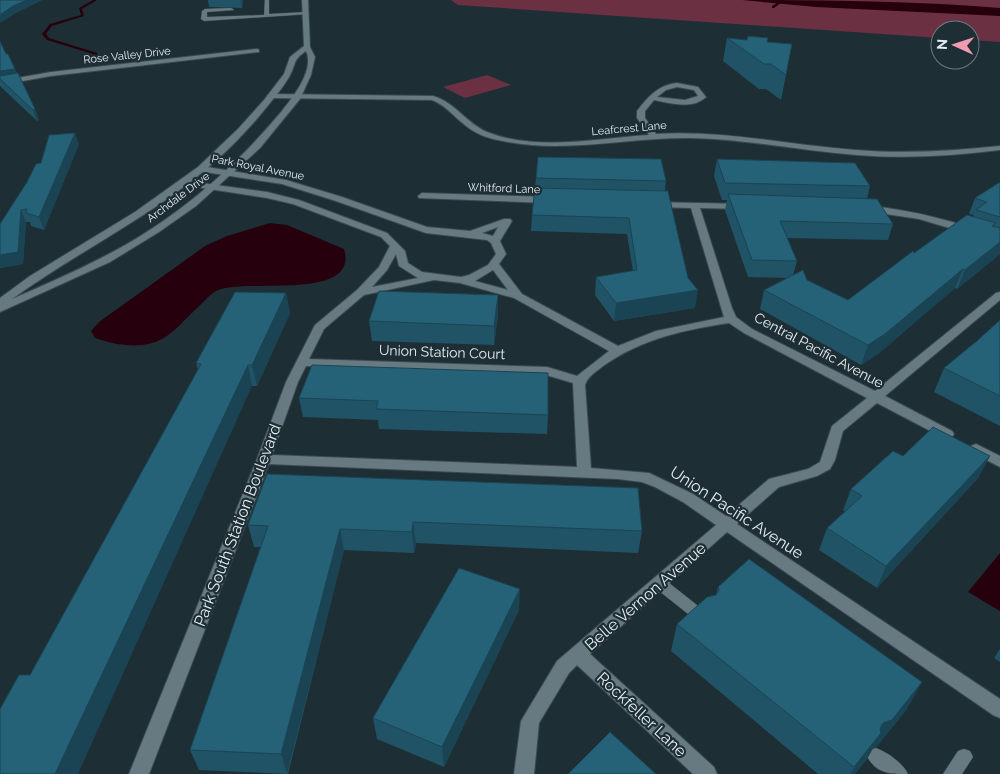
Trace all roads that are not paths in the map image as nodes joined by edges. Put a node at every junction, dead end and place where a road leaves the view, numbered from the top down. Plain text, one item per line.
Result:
1 (267, 0) edge
2 (305, 0) edge
3 (266, 8) junction
4 (258, 9) dead end
5 (231, 10) dead end
6 (306, 14) junction
7 (266, 16) junction
8 (307, 47) junction
9 (257, 51) dead end
10 (0, 83) edge
11 (271, 96) junction
12 (297, 97) junction
13 (652, 98) junction
14 (654, 137) junction
15 (1000, 148) edge
16 (201, 169) junction
17 (228, 173) junction
18 (183, 182) junction
19 (214, 187) junction
20 (422, 196) dead end
21 (339, 199) junction
22 (514, 199) junction
23 (562, 201) edge
24 (648, 203) edge
25 (696, 205) junction
26 (754, 206) edge
27 (858, 209) edge
28 (317, 211) junction
29 (507, 221) junction
30 (470, 234) junction
31 (1000, 240) edge
32 (495, 241) junction
33 (395, 246) junction
34 (494, 264) junction
35 (434, 278) junction
36 (461, 280) junction
37 (361, 292) junction
38 (1000, 294) edge
39 (518, 296) junction
40 (0, 303) edge
41 (0, 309) edge
42 (731, 319) junction
43 (616, 350) junction
44 (302, 362) junction
45 (579, 381) junction
46 (876, 398) junction
47 (264, 459) junction
48 (1000, 462) edge
49 (584, 472) junction
50 (728, 525) junction
51 (659, 583) junction
52 (702, 617) edge
53 (577, 654) junction
54 (1000, 710) edge
55 (876, 756) edge
56 (964, 757) dead end
57 (139, 774) edge
58 (524, 774) edge
59 (708, 774) edge
60 (899, 774) edge
61 (952, 774) edge

1 - 3 lane
2 - 6 street, Archdale Drive
3 - 4 lane
3 - 7 lane
5 - 7 lane
6 - 7 lane
6 - 8 street, Archdale Drive
8 - 11 street, Archdale Drive
8 - 12 street, Archdale Drive
9 - 10 street, Rose Valley Drive
11 - 12 street, Leafcrest Lane
11 - 16 street, Archdale Drive
12 - 14 street, Leafcrest Lane
12 - 17 street, Archdale Drive
13 - 13 street
13 - 14 street
14 - 15 street, Leafcrest Lane
16 - 17 street, Park Royal Avenue
16 - 18 street, Archdale Drive
17 - 19 street, Archdale Drive
17 - 21 street, Park Royal Avenue
18 - 19 street, Park Royal Avenue
18 - 40 street, Archdale Drive
19 - 28 street, Park Royal Avenue
19 - 41 street, Archdale Drive
20 - 22 street, Whitford Lane
21 - 28 street
21 - 30 street, Park Royal Avenue
22 - 23 street, Whitford Lane
22 - 29 street
24 - 25 street
25 - 26 street
25 - 42 street, Central Pacific Avenue
27 - 31 street
28 - 33 street, Park Royal Avenue
29 - 30 street
29 - 32 street
30 - 32 street, Park Royal Avenue
32 - 34 street
33 - 35 street, Park Royal Avenue
33 - 37 street, Park South Station Boulevard
34 - 36 street, Park Royal Avenue
34 - 39 street
35 - 36 street, Park Royal Avenue
35 - 37 street, Park South Station Boulevard
36 - 39 street
37 - 44 street, Park South Station Boulevard
38 - 46 street
39 - 43 street
42 - 43 street
42 - 46 street, Central Pacific Avenue
43 - 45 street
44 - 45 street, Union Station Court
44 - 47 street, Park South Station Boulevard
45 - 49 street
46 - 48 street, Central Pacific Avenue
46 - 50 street, Belle Vernon Avenue
47 - 49 street, Union Pacific Avenue
47 - 57 street, Park South Station Boulevard
49 - 50 street, Union Pacific Avenue
50 - 51 street, Belle Vernon Avenue
50 - 54 street, Union Pacific Avenue
51 - 52 lane
51 - 53 street, Belle Vernon Avenue
53 - 58 street, Belle Vernon Avenue
53 - 59 street, Rockfeller Lane
55 - 60 lane
56 - 61 lane

